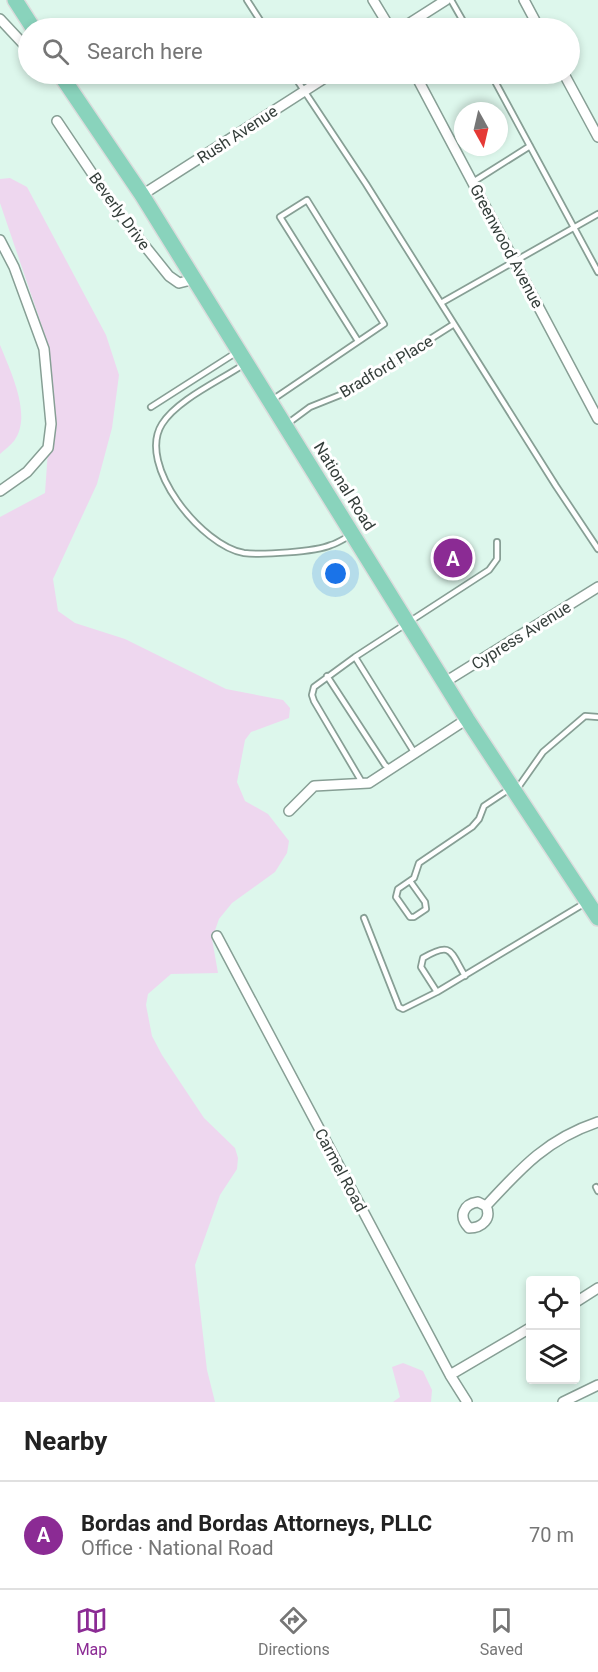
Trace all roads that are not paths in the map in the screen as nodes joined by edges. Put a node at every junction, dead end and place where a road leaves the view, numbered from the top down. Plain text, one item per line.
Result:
1 (15, 0) edge
2 (247, 0) edge
3 (373, 0) edge
4 (446, 0) edge
5 (451, 0) edge
6 (524, 0) edge
7 (27, 18) edge
8 (259, 18) edge
9 (384, 18) edge
10 (418, 18) edge
11 (461, 18) edge
12 (534, 18) edge
13 (0, 19) edge
14 (18, 38) edge
15 (62, 84) edge
16 (66, 84) edge
17 (299, 84) edge
18 (315, 84) edge
19 (420, 84) edge
20 (496, 84) edge
21 (569, 84) edge
22 (304, 91) junction
23 (76, 99) junction
24 (57, 121) dead end
25 (598, 137) edge
26 (530, 146) junction
27 (473, 182) junction
28 (142, 195) junction
29 (598, 214) edge
30 (574, 227) junction
31 (0, 240) edge
32 (515, 260) junction
33 (598, 272) edge
34 (195, 279) junction
35 (441, 303) junction
36 (454, 324) junction
37 (358, 341) junction
38 (244, 357) junction
39 (271, 400) junction
40 (151, 406) dead end
41 (598, 419) edge
42 (286, 424) junction
43 (0, 491) edge
44 (354, 533) junction
45 (497, 542) dead end
46 (598, 549) edge
47 (598, 587) edge
48 (408, 622) junction
49 (355, 657) junction
50 (327, 676) junction
51 (445, 682) junction
52 (598, 717) edge
53 (467, 718) junction
54 (414, 752) junction
55 (391, 769) junction
56 (363, 784) junction
57 (514, 789) junction
58 (289, 811) dead end
59 (410, 881) junction
60 (587, 902) junction
61 (364, 918) dead end
62 (598, 918) edge
63 (217, 936) dead end
64 (465, 976) junction
65 (437, 992) junction
66 (598, 1122) edge
67 (486, 1206) dead end
68 (598, 1288) edge
69 (580, 1299) edge
70 (528, 1330) edge
71 (450, 1375) junction
72 (598, 1385) edge
73 (466, 1402) edge
74 (563, 1402) edge

1 - 7 main road
2 - 8 lane
3 - 9 street
4 - 10 street
5 - 11 lane
6 - 12 street
13 - 14 street
15 - 23 street
16 - 23 main road, National Road
17 - 22 lane
18 - 22 street, Rush Avenue
19 - 27 street, Greenwood Avenue
20 - 26 lane
21 - 25 street
22 - 28 street, Rush Avenue
22 - 35 lane
23 - 28 main road, National Road
24 - 34 street, Beverly Drive
26 - 27 lane
26 - 30 lane
27 - 32 street, Greenwood Avenue
28 - 34 main road, National Road
29 - 30 lane
30 - 32 lane
30 - 33 lane
31 - 43 street
32 - 35 lane
32 - 41 street, Greenwood Avenue
34 - 38 main road, National Road
35 - 36 lane
36 - 42 lane, Bradford Place
36 - 46 lane
37 - 37 lane
37 - 39 lane
38 - 39 main road, National Road
38 - 40 lane
38 - 44 lane
39 - 42 main road, National Road
42 - 44 main road, National Road
44 - 48 main road, National Road
45 - 48 lane
47 - 51 street, Cypress Avenue
48 - 49 lane
48 - 51 main road, National Road
49 - 50 lane
49 - 54 lane
50 - 55 lane
50 - 56 lane
51 - 53 main road, National Road
52 - 57 lane
53 - 54 street
53 - 57 main road, National Road
54 - 55 street
55 - 56 street
56 - 58 street
57 - 59 lane
57 - 60 main road, National Road
59 - 59 lane
60 - 62 main road, National Road
60 - 64 lane
61 - 65 lane
63 - 71 street, Carmel Road
64 - 65 lane
64 - 65 lane
66 - 67 street
68 - 69 street
70 - 71 street
71 - 73 street, Carmel Road
72 - 74 street

